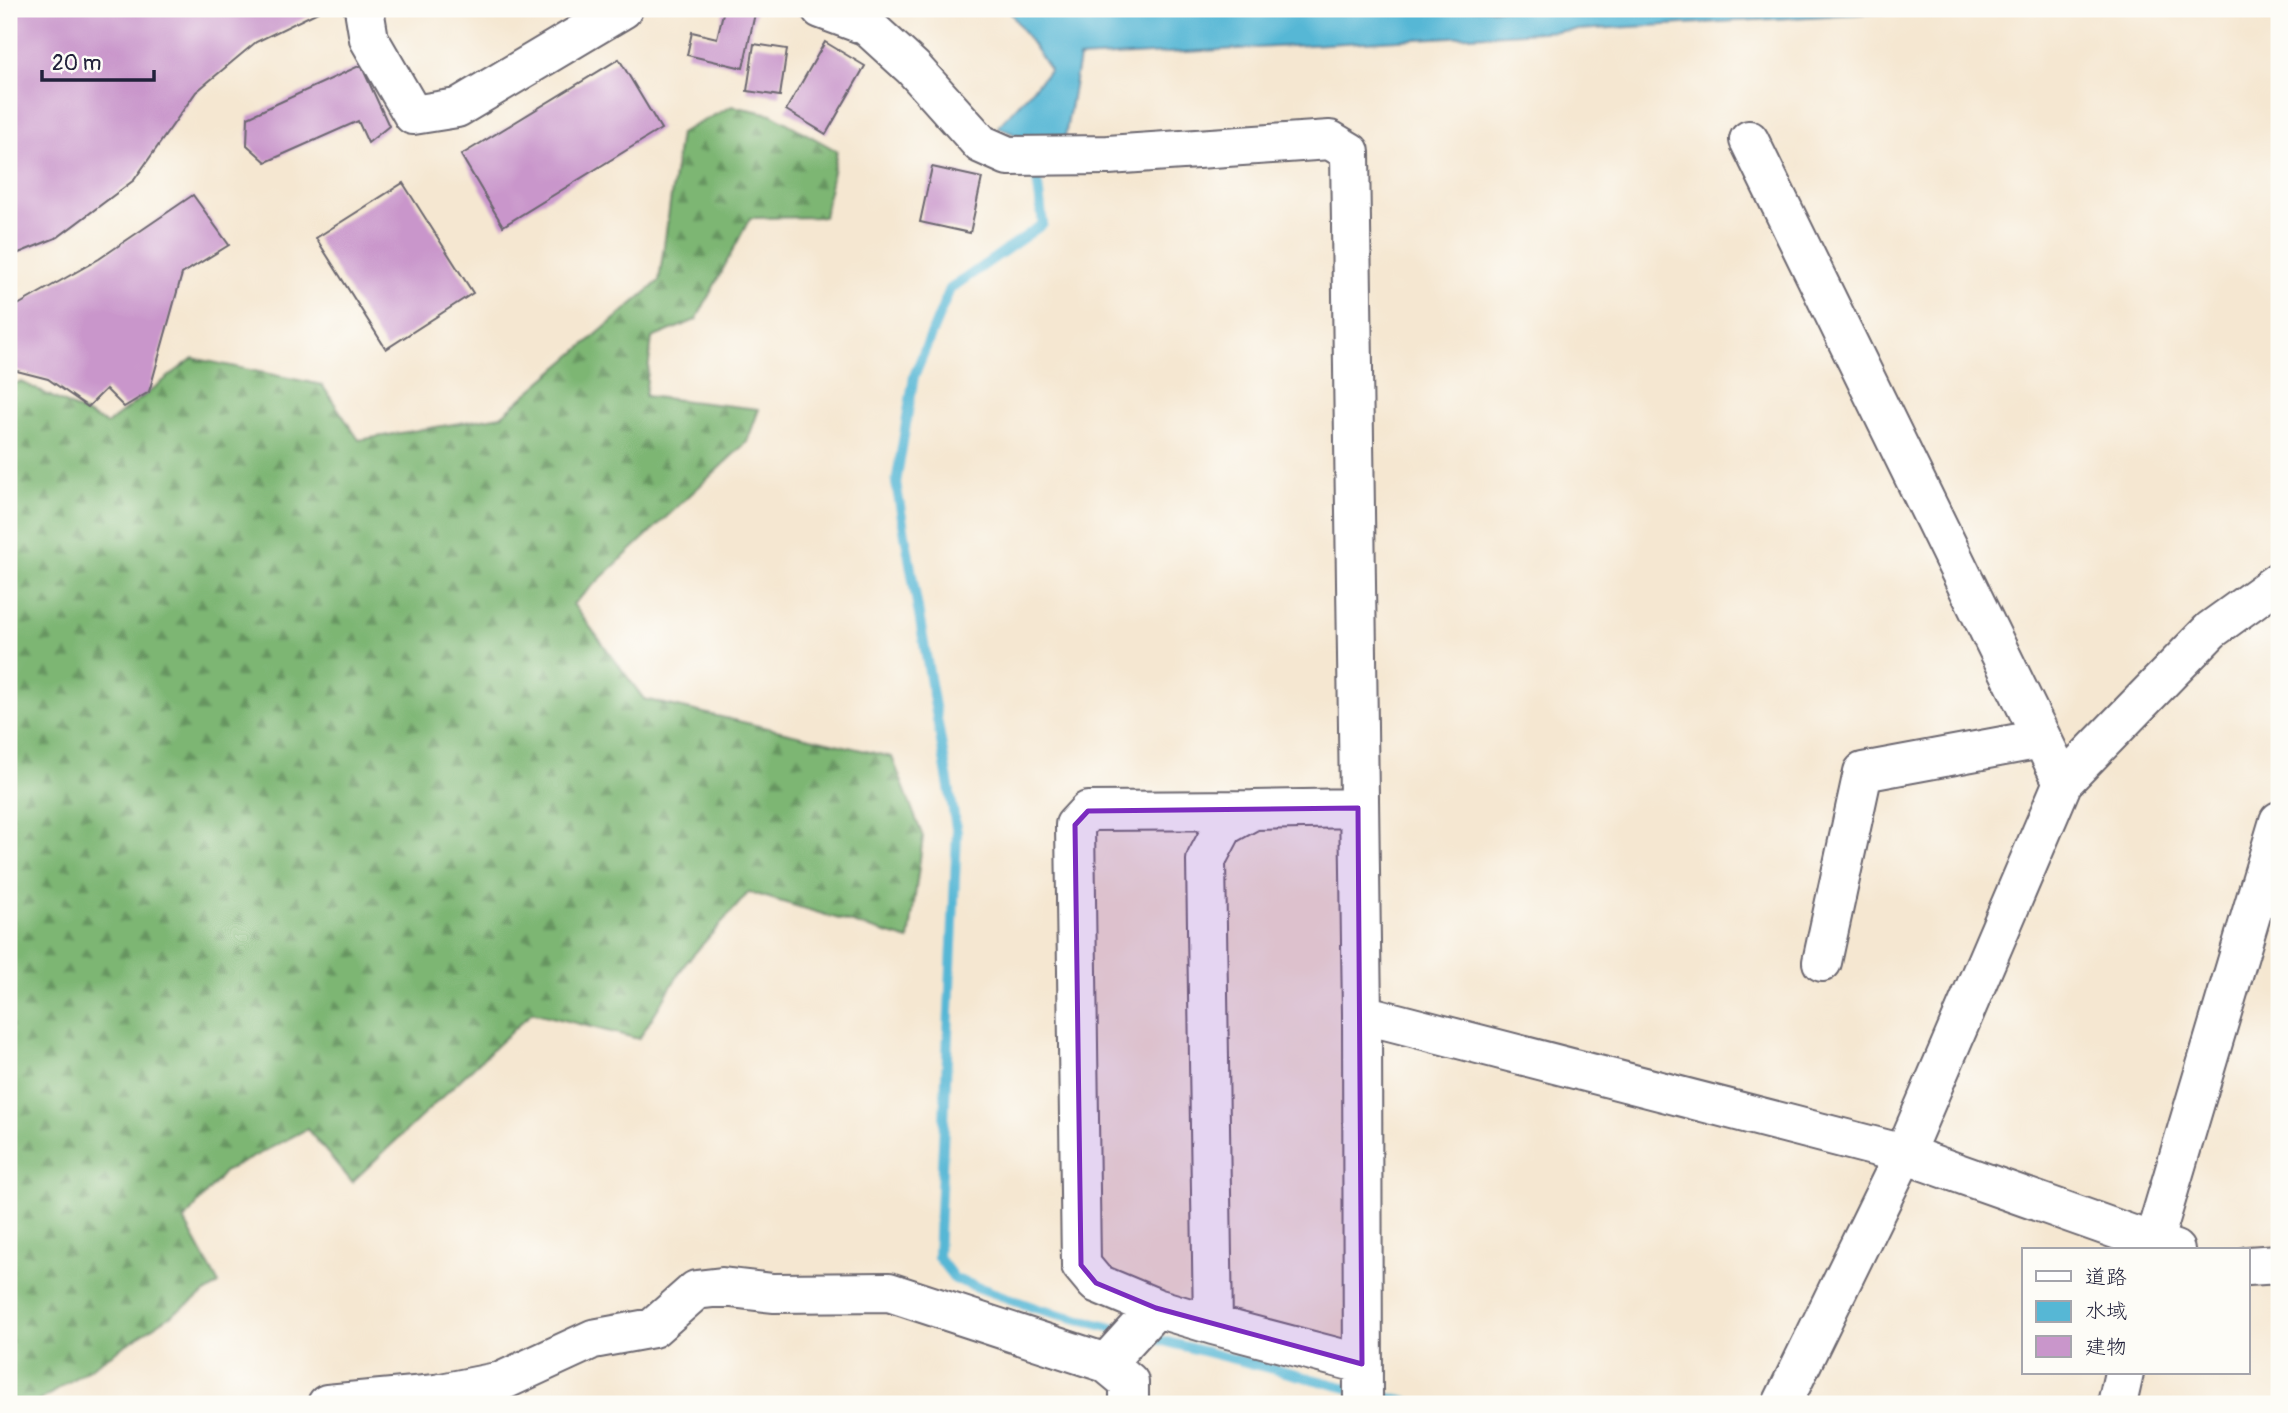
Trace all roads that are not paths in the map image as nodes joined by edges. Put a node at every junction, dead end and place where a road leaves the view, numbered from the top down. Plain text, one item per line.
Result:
1 (364, 9) edge
2 (623, 9) edge
3 (821, 9) edge
4 (1749, 140) dead end
5 (2279, 580) edge
6 (2041, 739) junction
7 (2063, 782) junction
8 (1358, 808) junction
9 (1253, 810) junction
10 (2279, 821) edge
11 (1822, 962) dead end
12 (1362, 1014) junction
13 (1904, 1154) junction
14 (2159, 1248) edge
15 (2279, 1264) edge
16 (2250, 1266) edge
17 (1156, 1308) junction
18 (1213, 1325) junction
19 (1107, 1363) junction
20 (1362, 1364) junction
21 (2124, 1374) edge
22 (435, 1399) edge
23 (327, 1404) edge
24 (1129, 1404) edge
25 (1363, 1404) edge
26 (1783, 1404) edge
27 (2117, 1404) edge

1 - 2 street
3 - 8 street
4 - 6 street
5 - 7 street
6 - 7 street
6 - 11 street
7 - 13 street
8 - 9 street
8 - 12 street
9 - 17 street
9 - 18 street
10 - 14 street
12 - 13 street
12 - 20 street
13 - 14 street
13 - 26 street
15 - 16 street
17 - 18 street
17 - 19 street
18 - 20 street
19 - 22 street
19 - 24 street
20 - 25 street
21 - 27 street
22 - 23 street

